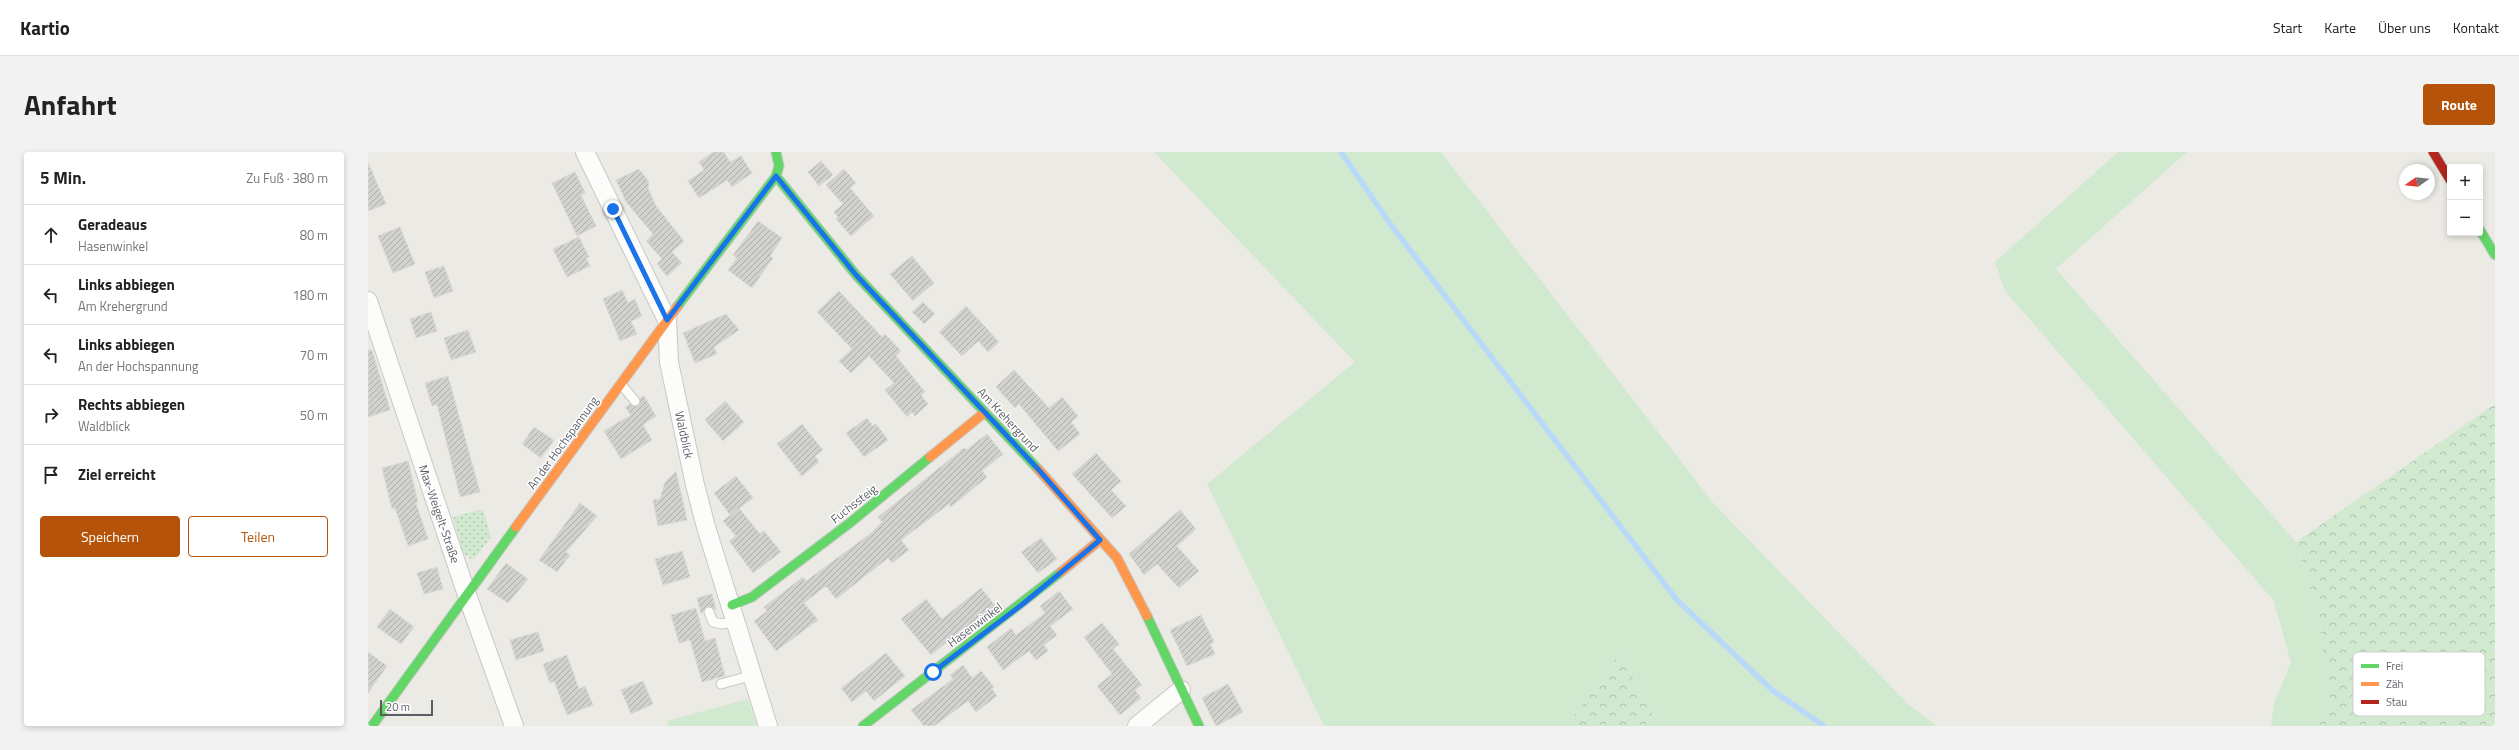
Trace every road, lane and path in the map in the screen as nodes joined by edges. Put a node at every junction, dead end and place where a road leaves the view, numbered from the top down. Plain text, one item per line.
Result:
1 (585, 152) edge
2 (776, 152) edge
3 (2433, 152) edge
4 (2447, 175) edge
5 (776, 176) junction
6 (2483, 235) edge
7 (2495, 255) edge
8 (368, 301) edge
9 (667, 320) junction
10 (621, 384) junction
11 (636, 401) dead end
12 (984, 413) junction
13 (1100, 540) junction
14 (466, 595) junction
15 (709, 612) dead end
16 (734, 613) junction
17 (753, 675) junction
18 (721, 684) dead end
19 (1181, 690) junction
20 (372, 726) edge
21 (514, 726) edge
22 (768, 726) edge
23 (863, 726) edge
24 (1137, 726) edge
25 (1199, 726) edge

1 - 9 street, Waldblick
2 - 5 street
3 - 4 street
5 - 9 street, An der Hochspannung
5 - 12 street, Am Krehergrund
6 - 7 street
8 - 14 street, Max-Weigelt-Straße
9 - 10 street, An der Hochspannung
9 - 16 street, Waldblick
10 - 11 lane
10 - 14 street, An der Hochspannung
12 - 13 street, Am Krehergrund
12 - 16 street, Fuchssteig
13 - 19 street, Am Krehergrund
13 - 23 street, Hasenwinkel
14 - 20 street, An der Hochspannung
14 - 21 street, Max-Weigelt-Straße
15 - 16 lane
16 - 17 street, Waldblick
17 - 18 lane
17 - 22 street, Waldblick
19 - 24 street
19 - 25 street, Am Krehergrund

